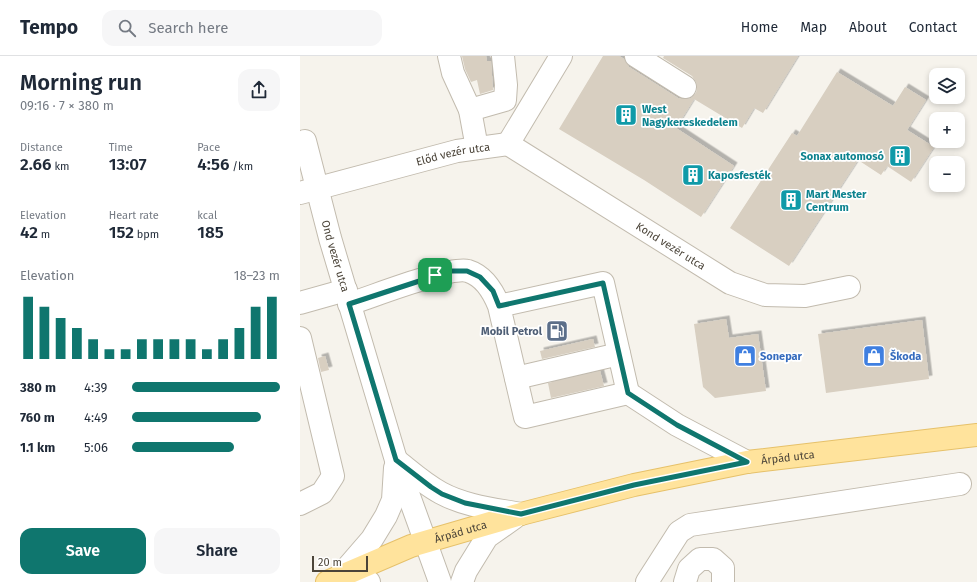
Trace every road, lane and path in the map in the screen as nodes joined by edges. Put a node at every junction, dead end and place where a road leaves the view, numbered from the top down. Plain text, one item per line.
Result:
1 (449, 56) edge
2 (503, 56) edge
3 (561, 56) edge
4 (636, 56) edge
5 (685, 87) dead end
6 (470, 110) junction
7 (305, 141) dead end
8 (508, 144) junction
9 (477, 148) junction
10 (309, 191) edge
11 (849, 287) dead end
12 (348, 297) junction
13 (300, 303) edge
14 (499, 306) junction
15 (300, 338) edge
16 (619, 354) junction
17 (516, 378) junction
18 (628, 393) junction
19 (977, 435) edge
20 (396, 460) junction
21 (747, 462) junction
22 (960, 484) dead end
23 (300, 504) edge
24 (521, 514) junction
25 (426, 542) junction
26 (333, 579) edge
27 (369, 582) edge
28 (440, 582) edge
29 (462, 582) edge
30 (647, 582) edge
31 (685, 582) edge
32 (722, 582) edge

1 - 6 street
2 - 6 street
3 - 8 street
4 - 5 street
6 - 9 street
7 - 10 street, Ond vezér utca
8 - 9 street, Előd vezér utca
8 - 11 street, Kond vezér utca
9 - 10 street, Előd vezér utca
10 - 12 street, Ond vezér utca
12 - 13 street
12 - 14 street
12 - 20 street, Ond vezér utca
14 - 16 street
14 - 17 street
15 - 23 street
16 - 17 street
16 - 18 street
17 - 18 street
18 - 21 street
19 - 21 main road, Árpád utca
20 - 24 street
20 - 25 street, Ond vezér utca
20 - 26 street, Ond vezér utca
21 - 24 main road, Árpád utca
22 - 30 street
24 - 25 main road, Árpád utca
24 - 29 street
25 - 26 main road, Árpád utca
25 - 28 street, Ond vezér utca
26 - 27 street
31 - 32 street

